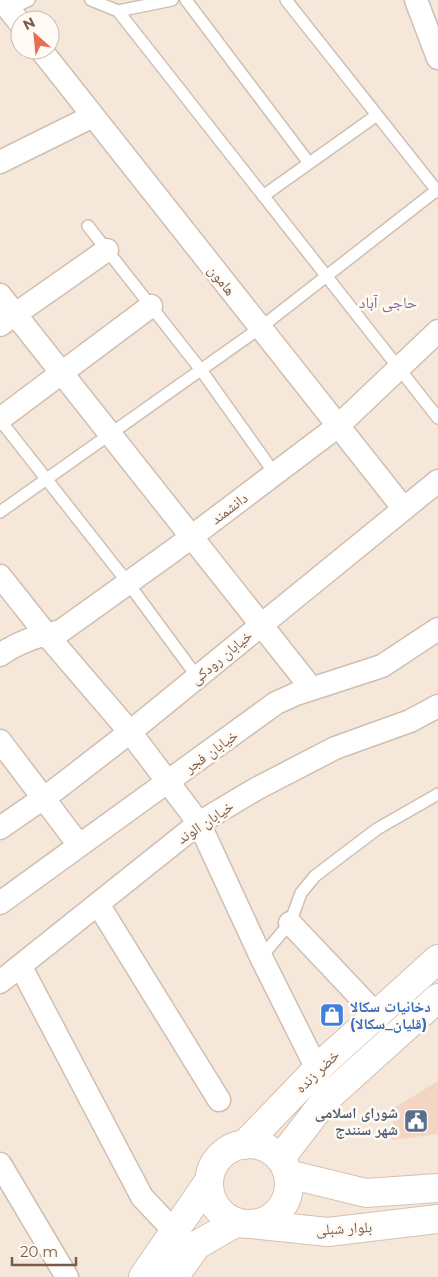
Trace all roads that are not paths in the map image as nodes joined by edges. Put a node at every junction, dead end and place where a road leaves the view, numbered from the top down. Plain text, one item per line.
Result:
1 (91, 0) edge
2 (172, 0) edge
3 (186, 0) edge
4 (286, 0) edge
5 (416, 0) edge
6 (118, 11) junction
7 (436, 44) edge
8 (49, 60) edge
9 (377, 115) junction
10 (93, 116) junction
11 (0, 162) edge
12 (309, 163) junction
13 (438, 190) edge
14 (263, 196) junction
15 (88, 226) dead end
16 (107, 250) junction
17 (326, 276) junction
18 (0, 295) edge
19 (151, 306) junction
20 (8, 320) edge
21 (260, 328) junction
22 (438, 331) edge
23 (201, 370) junction
24 (399, 370) junction
25 (62, 372) junction
26 (438, 418) edge
27 (0, 420) edge
28 (338, 426) junction
29 (110, 434) junction
30 (274, 474) junction
31 (45, 480) junction
32 (438, 481) edge
33 (404, 509) junction
34 (0, 512) edge
35 (191, 537) junction
36 (0, 576) edge
37 (128, 583) junction
38 (261, 624) junction
39 (438, 629) edge
40 (46, 634) junction
41 (0, 655) edge
42 (198, 678) junction
43 (312, 689) junction
44 (438, 706) edge
45 (130, 732) junction
46 (0, 741) edge
47 (168, 783) junction
48 (438, 794) edge
49 (42, 799) junction
50 (199, 823) junction
51 (0, 828) edge
52 (79, 845) junction
53 (0, 903) edge
54 (98, 904) junction
55 (290, 923) junction
56 (261, 957) junction
57 (438, 959) edge
58 (21, 967) junction
59 (0, 982) edge
60 (438, 998) edge
61 (377, 1014) junction
62 (317, 1069) junction
63 (219, 1100) dead end
64 (244, 1145) junction
65 (0, 1164) edge
66 (284, 1167) junction
67 (209, 1181) junction
68 (438, 1188) edge
69 (438, 1219) edge
70 (243, 1223) junction
71 (174, 1230) junction
72 (67, 1277) edge
73 (143, 1277) edge
74 (174, 1277) edge

1 - 6 lane
2 - 6 lane
3 - 12 lane
4 - 9 lane
5 - 7 street
6 - 14 lane
8 - 10 street, هامون
9 - 12 lane
9 - 13 lane
10 - 11 street
10 - 21 street, هامون
12 - 14 lane
13 - 17 lane
14 - 17 lane
15 - 16 lane
16 - 19 lane
16 - 20 street
17 - 21 lane
17 - 24 lane
18 - 20 street
19 - 23 lane
19 - 25 street
20 - 25 street
21 - 23 lane
21 - 28 street, هامون
22 - 24 street, دانشمند
23 - 29 lane
23 - 30 lane
24 - 26 lane
24 - 28 street, دانشمند
25 - 27 street
25 - 29 street
27 - 31 lane
28 - 30 street, دانشمند
28 - 33 street, هامون
29 - 31 lane
29 - 35 street
30 - 35 street, دانشمند
31 - 34 lane
31 - 37 lane
32 - 33 street, خیابان رودکی
33 - 38 street, خیابان رودکی
35 - 37 street, دانشمند
35 - 38 street
36 - 40 street
37 - 40 street, دانشمند
37 - 42 lane
38 - 42 street, خیابان رودکی
38 - 43 street
39 - 43 street, خیابان فجر
40 - 41 street, دانشمند
40 - 45 street
42 - 45 street, خیابان رودکی
43 - 47 street, خیابان فجر
44 - 50 street, خیابان الوند
45 - 47 street
45 - 49 street, خیابان رودکی
46 - 49 street
47 - 50 street
47 - 52 street, خیابان فجر
48 - 55 lane
49 - 51 street, خیابان رودکی
49 - 52 street
50 - 54 street, خیابان الوند
50 - 56 street
52 - 53 street, خیابان فجر
54 - 58 street, خیابان الوند
54 - 63 street
55 - 56 lane
55 - 61 street
56 - 62 street
57 - 61 street, خضر زنده
58 - 59 street, خیابان الوند
58 - 71 street
60 - 66 street, خضر زنده
61 - 62 street, خضر زنده
62 - 64 street, خضر زنده
64 - 66 street
64 - 67 street
65 - 72 street
66 - 68 street
66 - 70 street
67 - 70 street
67 - 71 street
69 - 70 street, بلوار شبلی
70 - 74 street
71 - 73 street

